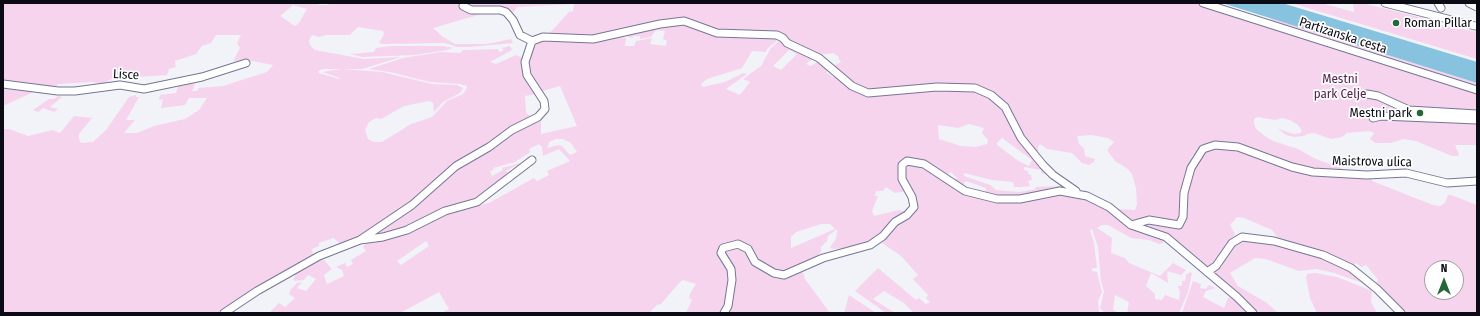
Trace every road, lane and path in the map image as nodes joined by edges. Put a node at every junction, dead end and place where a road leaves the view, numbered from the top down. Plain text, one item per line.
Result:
1 (1203, 3) edge
2 (1385, 3) edge
3 (1469, 3) edge
4 (463, 6) dead end
5 (1477, 6) edge
6 (1441, 13) edge
7 (1475, 26) dead end
8 (532, 41) junction
9 (246, 63) dead end
10 (3, 84) edge
11 (1477, 90) edge
12 (1367, 94) dead end
13 (1477, 114) edge
14 (1373, 118) dead end
15 (1477, 120) edge
16 (532, 160) dead end
17 (1477, 180) edge
18 (1081, 194) junction
19 (1130, 225) junction
20 (360, 240) junction
21 (1207, 272) junction
22 (224, 313) edge
23 (724, 313) edge
24 (1253, 313) edge
25 (1401, 313) edge

1 - 11 street, Partizanska cesta
2 - 6 street
3 - 5 street
4 - 8 street
6 - 7 street
8 - 18 street
8 - 20 street
9 - 10 street, Lisce
12 - 13 street
14 - 15 street
16 - 20 street
17 - 19 street, Maistrova ulica
18 - 19 street
18 - 23 street
19 - 21 street
20 - 22 street
21 - 24 street
21 - 25 street

